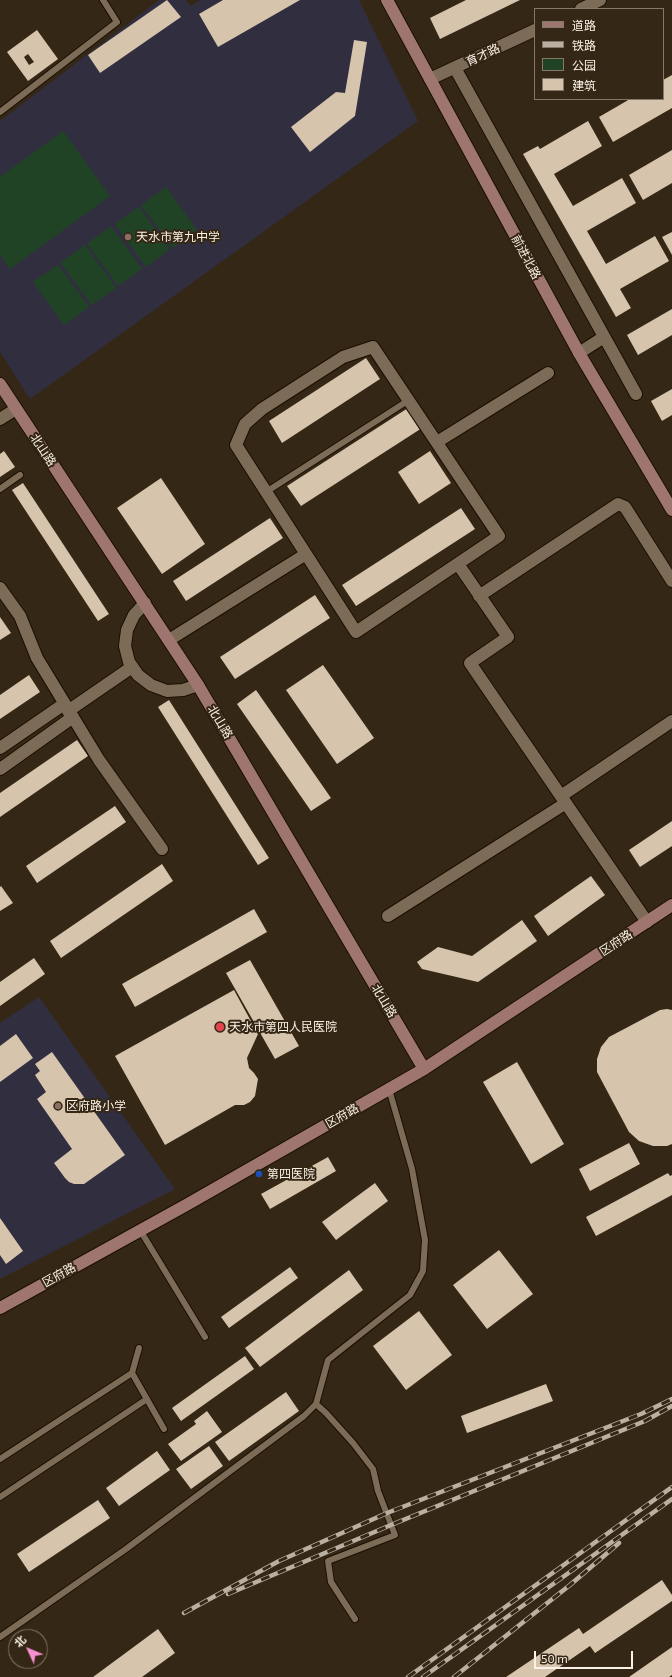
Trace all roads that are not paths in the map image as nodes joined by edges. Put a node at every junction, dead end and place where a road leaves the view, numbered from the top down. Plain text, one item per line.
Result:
1 (103, 0) edge
2 (387, 0) edge
3 (600, 0) edge
4 (583, 8) edge
5 (534, 30) edge
6 (455, 68) junction
7 (430, 79) junction
8 (0, 112) edge
9 (604, 337) junction
10 (579, 353) junction
11 (548, 373) dead end
12 (0, 384) edge
13 (636, 394) dead end
14 (409, 400) junction
15 (16, 409) junction
16 (0, 419) edge
17 (437, 442) junction
18 (20, 475) dead end
19 (0, 489) edge
20 (266, 492) junction
21 (672, 510) edge
22 (306, 554) junction
23 (458, 564) junction
24 (672, 581) edge
25 (0, 588) edge
26 (479, 596) junction
27 (145, 603) junction
28 (169, 640) junction
29 (132, 667) junction
30 (198, 685) junction
31 (69, 711) junction
32 (672, 721) edge
33 (0, 748) edge
34 (0, 769) edge
35 (564, 800) junction
36 (162, 849) dead end
37 (672, 905) edge
38 (388, 916) dead end
39 (647, 922) junction
40 (424, 1069) junction
41 (389, 1089) junction
42 (140, 1230) junction
43 (0, 1308) edge
44 (205, 1337) dead end
45 (140, 1348) dead end
46 (132, 1373) junction
47 (147, 1399) junction
48 (316, 1404) junction
49 (164, 1429) dead end
50 (0, 1459) edge
51 (0, 1497) edge
52 (355, 1619) dead end
53 (0, 1637) edge

1 - 8 lane
2 - 7 main road, 前进北路
3 - 4 street
5 - 6 street, 育才路
6 - 7 street, 育才路
6 - 9 street
7 - 10 main road, 前进北路
9 - 10 street
9 - 13 street
10 - 21 main road, 前进北路
11 - 17 street
12 - 15 main road, 北山路
14 - 17 street
14 - 20 lane
14 - 20 street
15 - 16 street
15 - 27 main road, 北山路
17 - 23 street
18 - 19 lane
20 - 22 street
22 - 23 street
22 - 28 street
23 - 26 street
24 - 26 street
25 - 31 street
26 - 35 street
27 - 28 main road, 北山路
27 - 29 street
28 - 30 main road, 北山路
29 - 30 street
29 - 31 street
30 - 40 main road, 北山路
31 - 33 street
31 - 34 street
31 - 36 street
32 - 35 street
35 - 38 street
35 - 39 street
37 - 39 main road, 区府路
39 - 40 main road, 区府路
40 - 41 main road, 区府路
41 - 42 main road, 区府路
41 - 48 lane
42 - 43 main road, 区府路
42 - 44 lane
45 - 46 lane
46 - 47 lane
46 - 50 lane
47 - 49 lane
47 - 51 lane
48 - 52 lane
48 - 53 lane

